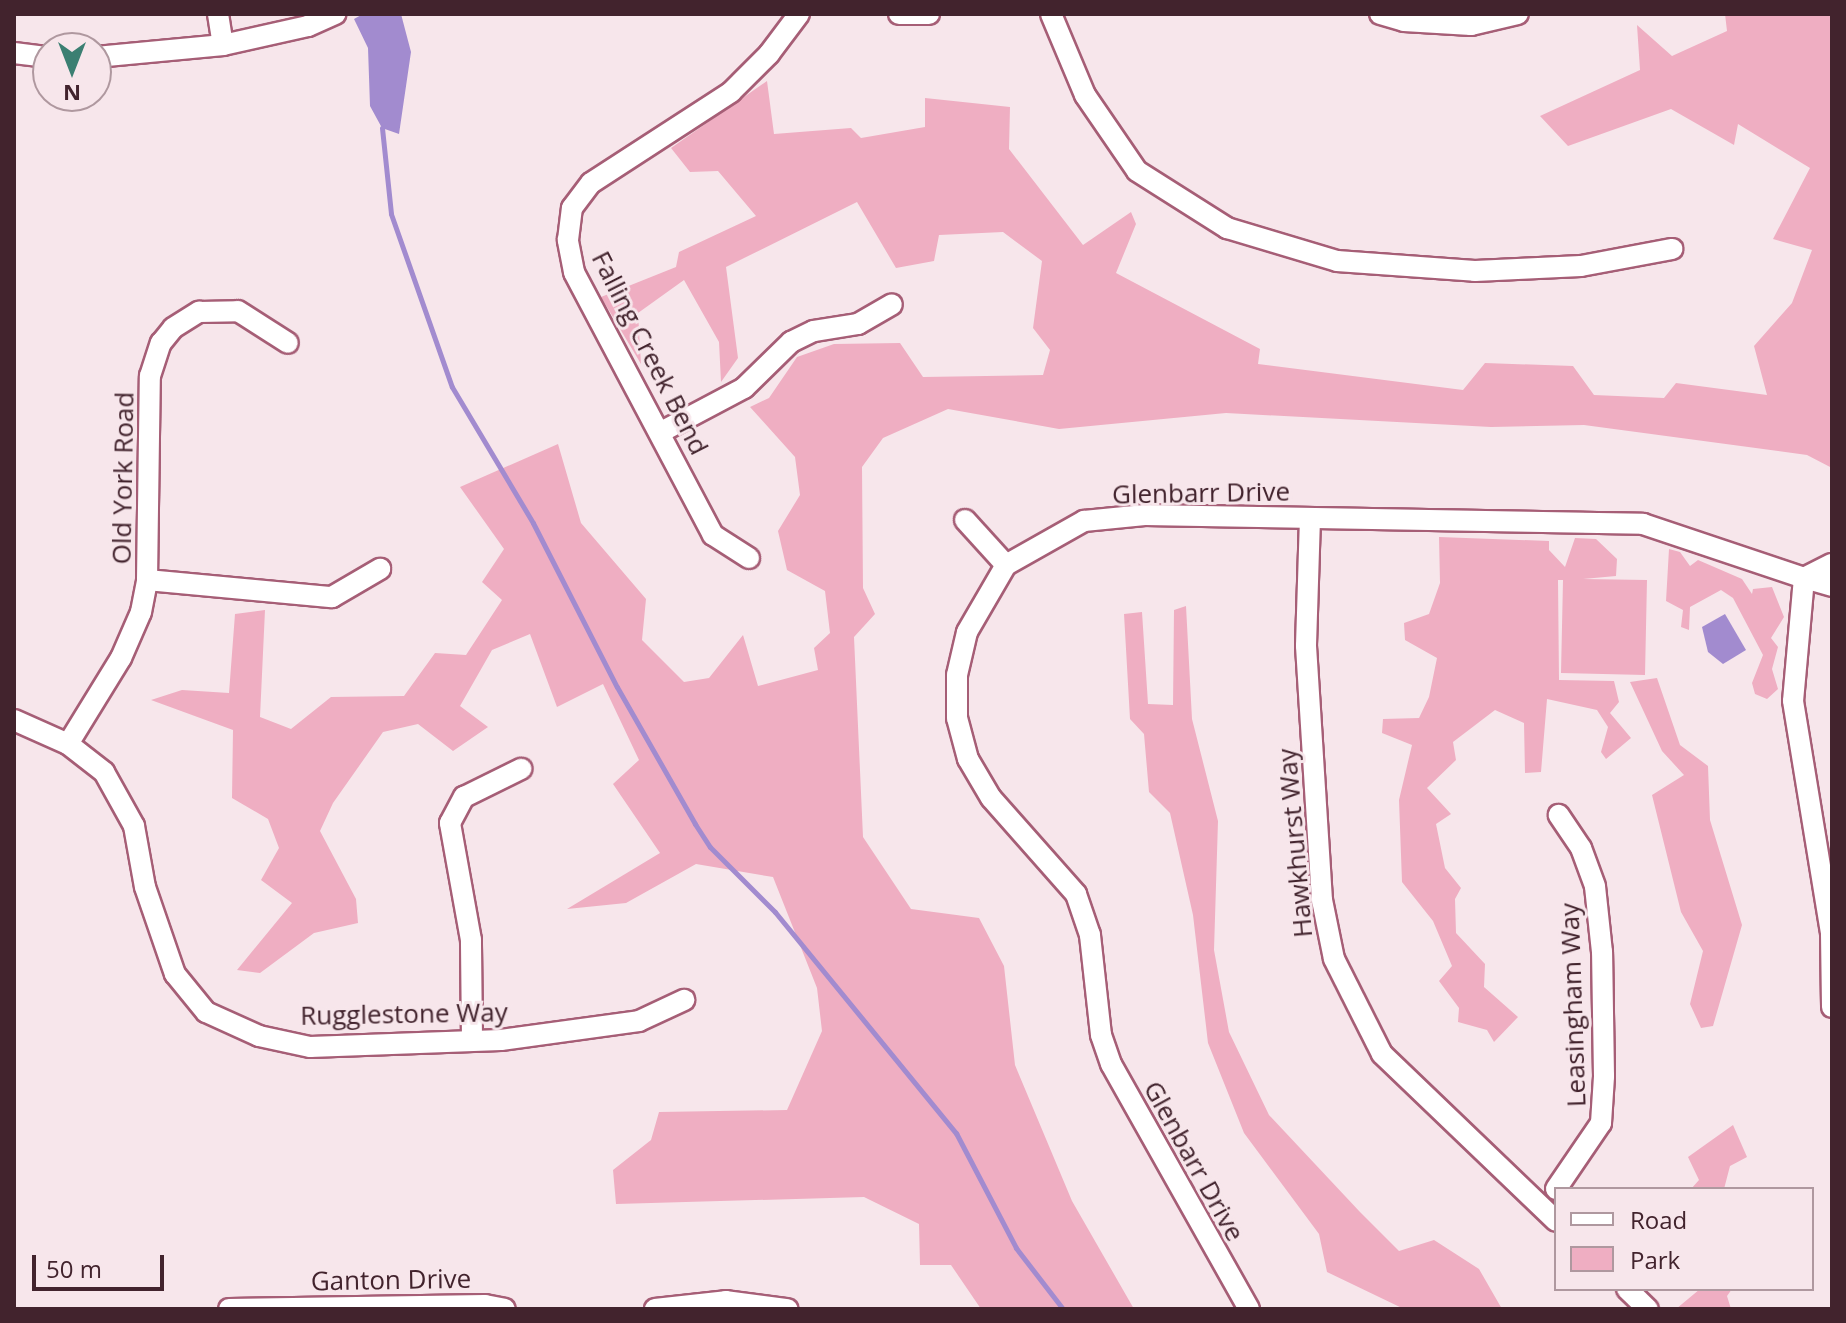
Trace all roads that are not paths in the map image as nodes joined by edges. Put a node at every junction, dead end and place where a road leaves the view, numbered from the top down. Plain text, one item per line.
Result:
1 (218, 14) edge
2 (335, 14) edge
3 (799, 14) edge
4 (899, 14) edge
5 (929, 14) edge
6 (1051, 14) edge
7 (1380, 14) edge
8 (1518, 14) edge
9 (223, 45) junction
10 (112, 55) edge
11 (1672, 249) dead end
12 (892, 304) dead end
13 (288, 343) dead end
14 (661, 432) junction
15 (1310, 518) junction
16 (965, 520) dead end
17 (749, 558) dead end
18 (1832, 564) edge
19 (1006, 565) junction
20 (380, 569) dead end
21 (1804, 578) junction
22 (147, 580) junction
23 (1832, 586) edge
24 (14, 720) edge
25 (68, 744) junction
26 (521, 769) dead end
27 (1559, 815) dead end
28 (684, 1000) dead end
29 (1832, 1007) edge
30 (472, 1040) junction
31 (1557, 1187) edge
32 (1549, 1214) edge
33 (1629, 1291) edge
34 (229, 1309) edge
35 (505, 1309) edge
36 (655, 1309) edge
37 (787, 1309) edge
38 (1249, 1309) edge
39 (1648, 1309) edge

1 - 9 street
2 - 9 street
3 - 14 street, Falling Creek Bend
4 - 5 street
6 - 11 street
7 - 8 street
9 - 10 street
12 - 14 street
13 - 22 street, Old York Road
14 - 17 street, Falling Creek Bend
15 - 19 street, Glenbarr Drive
15 - 21 street, Glenbarr Drive
15 - 32 street, Hawkhurst Way
16 - 19 street
18 - 21 street
19 - 38 street, Glenbarr Drive
20 - 22 street
21 - 23 street, Glenbarr Drive
21 - 29 street
22 - 25 street, Old York Road
24 - 25 street, Rugglestone Way
25 - 30 street, Rugglestone Way
26 - 30 street
27 - 31 street, Leasingham Way
28 - 30 street, Rugglestone Way
33 - 39 street
34 - 35 street, Ganton Drive
36 - 37 street

